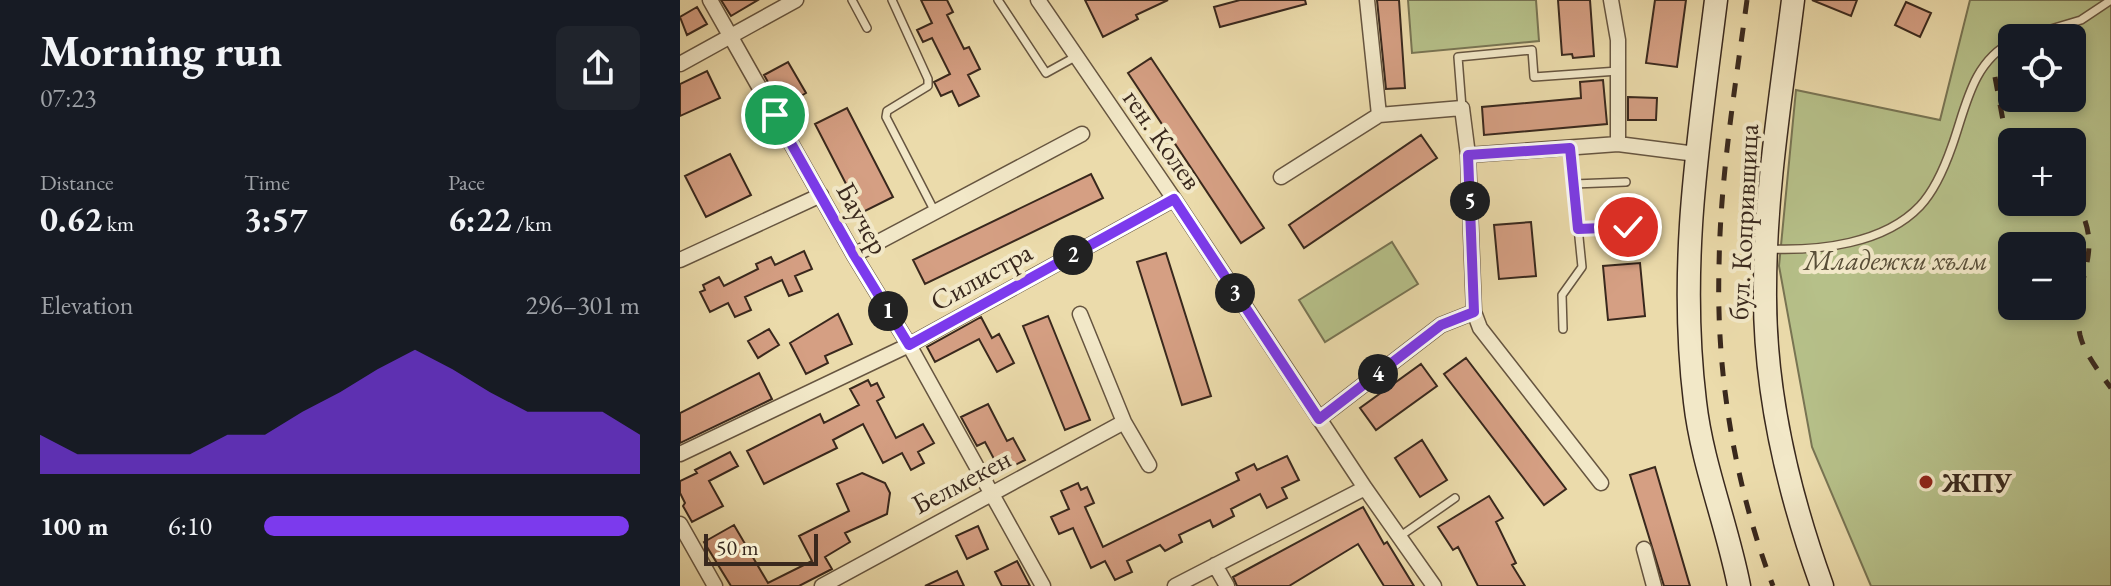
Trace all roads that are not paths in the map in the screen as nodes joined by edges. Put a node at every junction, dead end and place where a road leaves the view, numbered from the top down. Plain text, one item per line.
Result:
1 (710, 0) edge
2 (796, 0) edge
3 (852, 0) edge
4 (892, 0) edge
5 (998, 0) edge
6 (1038, 0) edge
7 (1367, 0) edge
8 (1611, 0) edge
9 (1716, 0) edge
10 (1793, 0) edge
11 (2111, 0) edge
12 (2068, 24) edge
13 (867, 28) dead end
14 (730, 36) junction
15 (1998, 49) edge
16 (1075, 57) junction
17 (680, 64) edge
18 (1618, 71) junction
19 (1462, 108) junction
20 (1379, 115) junction
21 (1082, 134) dead end
22 (1618, 144) junction
23 (1570, 148) junction
24 (1696, 154) junction
25 (1468, 155) junction
26 (1281, 177) dead end
27 (1626, 182) dead end
28 (1574, 184) junction
29 (821, 195) junction
30 (1174, 199) junction
31 (935, 212) junction
32 (1628, 227) dead end
33 (1578, 229) junction
34 (1766, 249) junction
35 (854, 255) junction
36 (680, 260) edge
37 (1474, 312) junction
38 (1080, 314) dead end
39 (1563, 329) dead end
40 (909, 345) junction
41 (1319, 419) junction
42 (1124, 422) junction
43 (680, 454) edge
44 (1149, 465) dead end
45 (1601, 483) dead end
46 (1365, 488) junction
47 (991, 495) junction
48 (1455, 498) dead end
49 (680, 524) edge
50 (1399, 537) junction
51 (1644, 549) dead end
52 (1215, 565) junction
53 (715, 586) edge
54 (822, 586) edge
55 (1043, 586) edge
56 (1175, 586) edge
57 (1227, 586) edge
58 (1434, 586) edge
59 (1654, 586) edge
60 (1740, 586) edge
61 (1822, 586) edge

1 - 14 street, Баучер
2 - 14 street
3 - 13 lane
4 - 31 lane
5 - 16 lane
6 - 16 street, ген. Колев
7 - 20 street
8 - 18 street
9 - 24 main road, бул. Копривщица
10 - 34 main road, бул. Копривщица
11 - 12 lane
14 - 17 street
14 - 29 street, Баучер
15 - 34 lane
16 - 30 street, ген. Колев
18 - 19 lane
18 - 22 street
19 - 20 street
19 - 25 street
20 - 26 street
21 - 31 street
22 - 23 street
22 - 24 street
23 - 25 street
23 - 28 lane
24 - 60 main road, бул. Копривщица
25 - 37 street
27 - 28 lane
28 - 33 lane
29 - 35 street, Баучер
29 - 36 street
30 - 40 street, Силистра
30 - 41 street, ген. Колев
31 - 35 street
32 - 33 lane
33 - 39 lane
34 - 61 main road, бул. Копривщица
35 - 40 street, Баучер
37 - 41 street
37 - 45 street
38 - 42 street
40 - 43 street, Силистра
40 - 47 street, Баучер
41 - 46 street, ген. Колев
42 - 44 street
42 - 47 street, Белмекен
46 - 50 street, ген. Колев
46 - 52 street
47 - 54 street, Белмекен
47 - 55 street, Баучер
48 - 50 lane
49 - 53 street
50 - 58 street, ген. Колев
51 - 59 street
52 - 56 street
52 - 57 street

